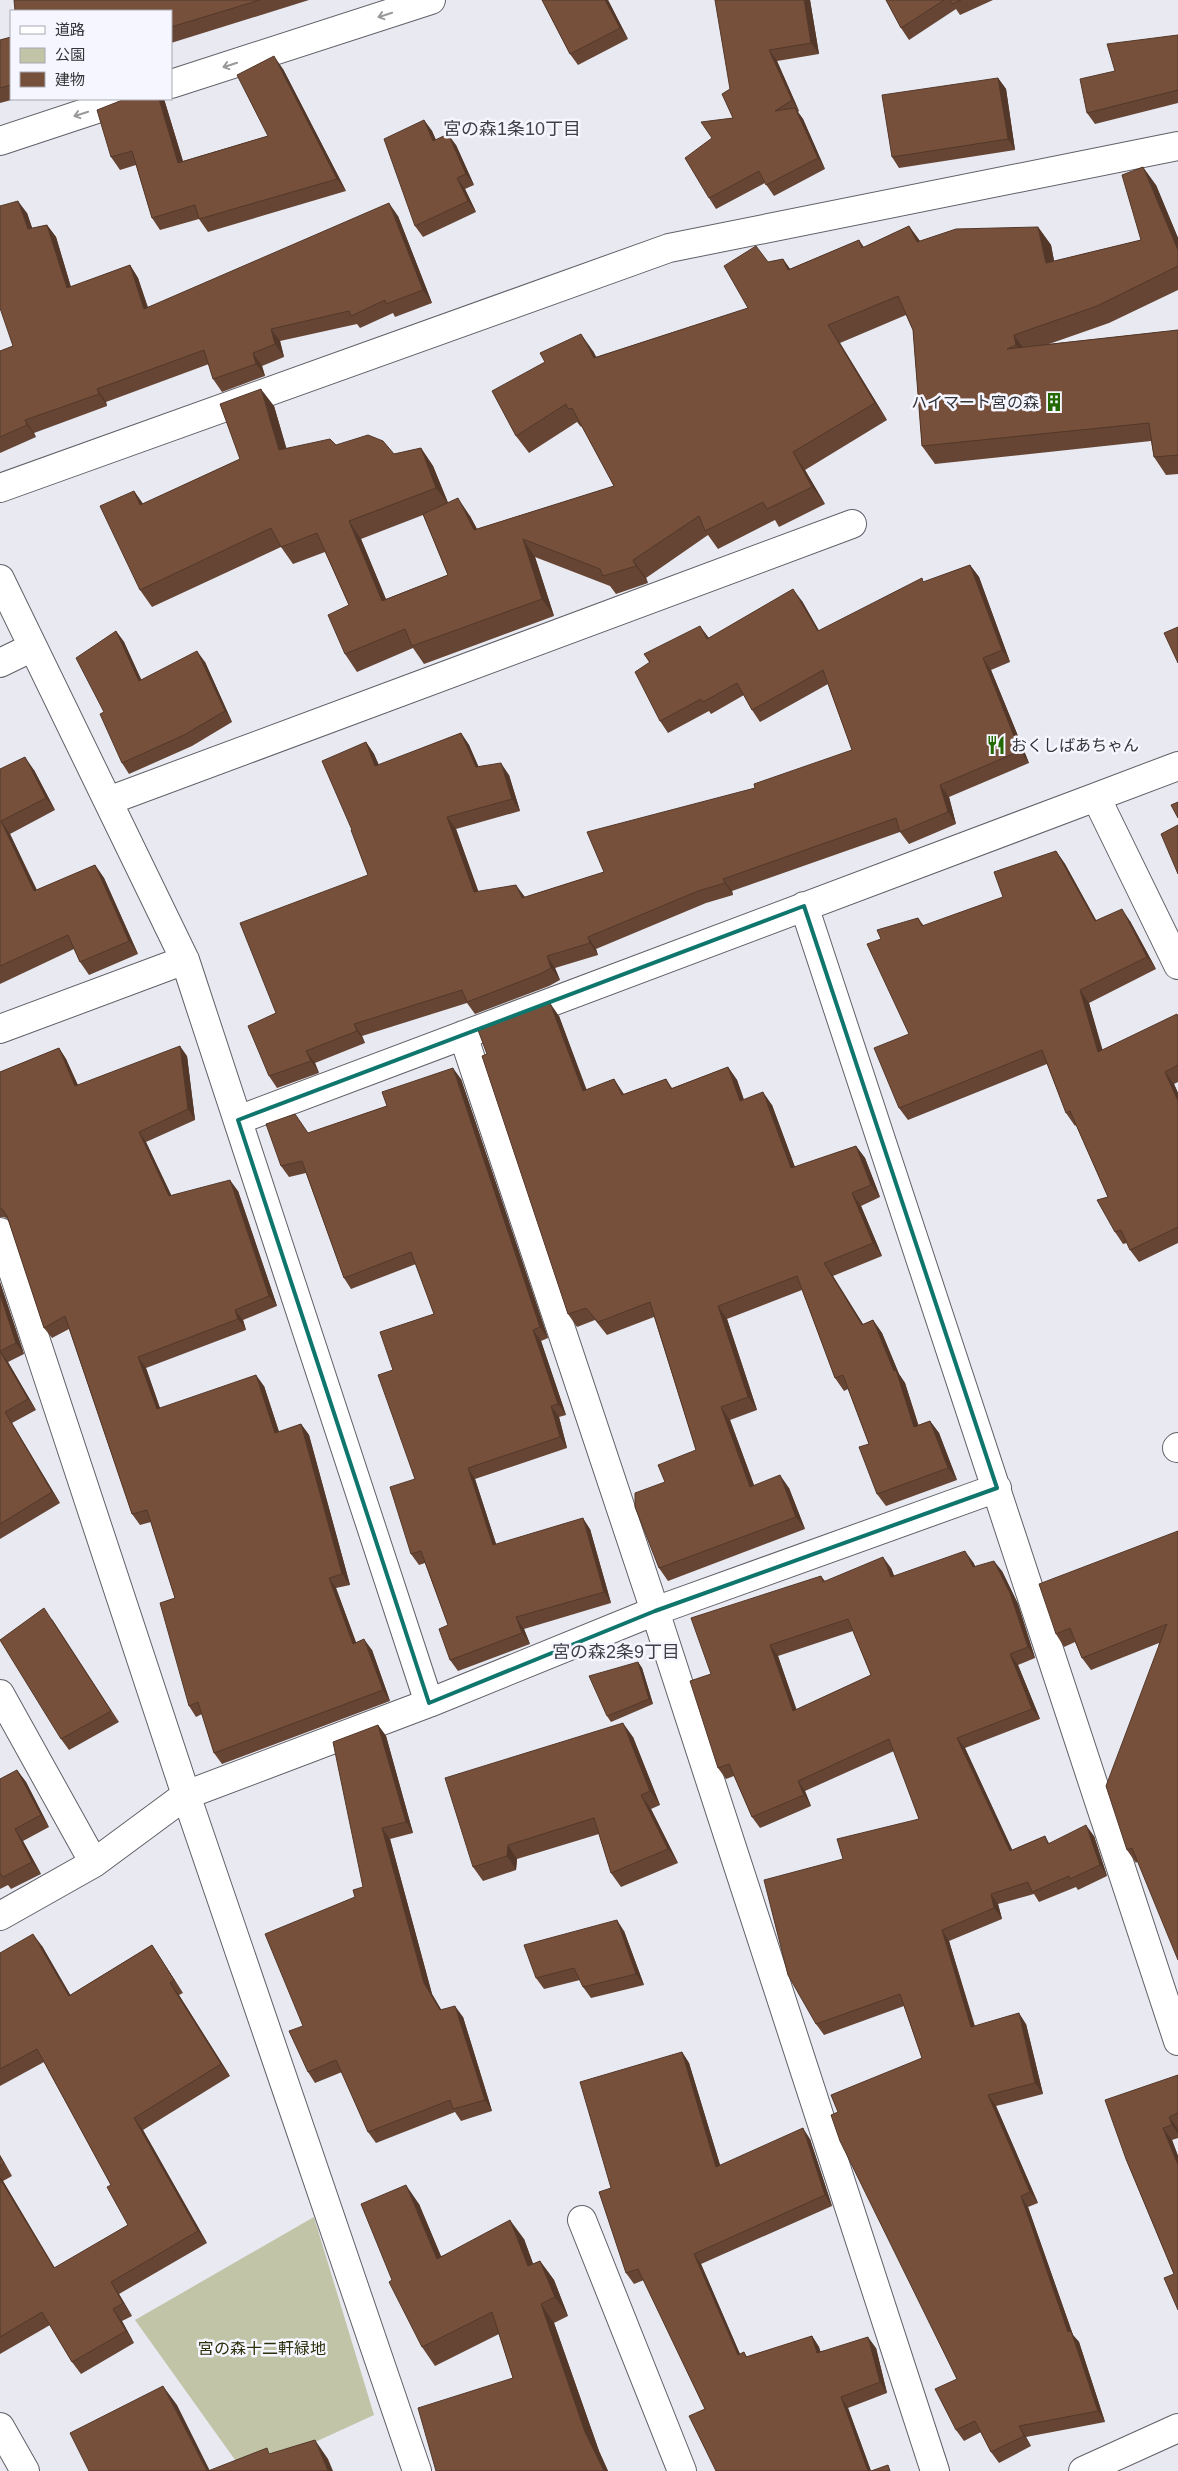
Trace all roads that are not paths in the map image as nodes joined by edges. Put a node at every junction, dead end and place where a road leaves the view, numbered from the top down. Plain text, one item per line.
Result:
1 (431, 0) edge
2 (172, 84) edge
3 (124, 100) edge
4 (0, 141) edge
5 (1178, 146) edge
6 (0, 488) edge
7 (852, 524) dead end
8 (0, 578) edge
9 (33, 647) junction
10 (0, 663) edge
11 (1178, 766) edge
12 (1096, 797) junction
13 (108, 801) junction
14 (804, 906) junction
15 (185, 960) junction
16 (1178, 965) edge
17 (0, 1029) edge
18 (463, 1035) junction
19 (238, 1120) junction
20 (0, 1232) edge
21 (998, 1488) junction
22 (655, 1611) junction
23 (0, 1694) edge
24 (429, 1703) junction
25 (186, 1795) junction
26 (94, 1864) junction
27 (0, 1916) edge
28 (1178, 2041) edge
29 (582, 2220) dead end
30 (0, 2427) edge
31 (1178, 2428) edge
32 (25, 2471) edge
33 (417, 2471) edge
34 (682, 2471) edge
35 (935, 2471) edge
36 (1083, 2471) edge

1 -> 2 street
3 -> 4 street
5 - 6 street
7 - 13 street
8 - 9 street
9 - 10 street
9 - 13 street
11 - 12 street
12 - 14 street
12 - 16 street
13 - 15 street
14 - 18 street
14 - 21 street
15 - 17 street
15 - 19 street
18 - 19 street
18 - 22 street
19 - 24 street
20 - 25 street
21 - 22 street
21 - 28 street
22 - 24 street
22 - 35 street
23 - 26 street
24 - 25 street
25 - 26 street
25 - 33 street
26 - 27 street
29 - 34 street
30 - 32 street
31 - 36 street

